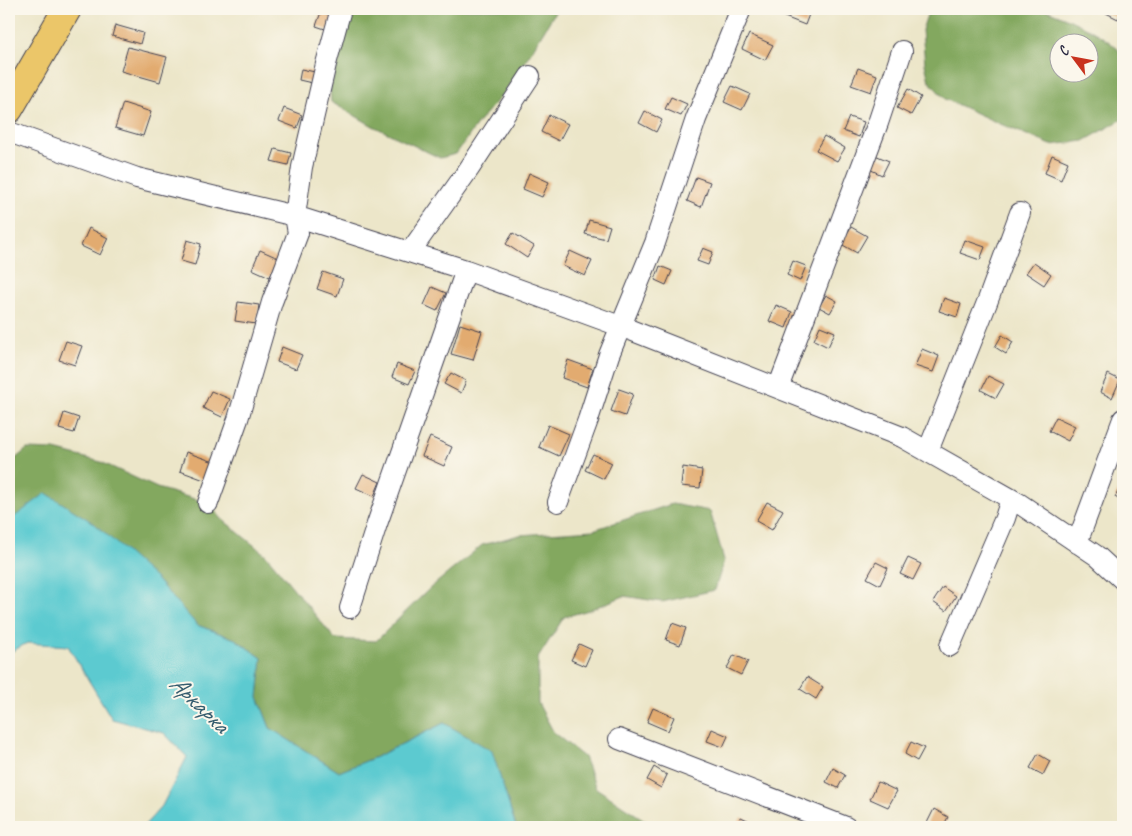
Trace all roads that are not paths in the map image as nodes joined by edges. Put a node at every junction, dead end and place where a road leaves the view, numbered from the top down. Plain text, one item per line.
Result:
1 (67, 9) edge
2 (341, 9) edge
3 (740, 9) edge
4 (902, 51) dead end
5 (530, 76) dead end
6 (9, 109) edge
7 (9, 132) edge
8 (1020, 213) dead end
9 (295, 216) junction
10 (410, 252) junction
11 (466, 270) junction
12 (620, 326) junction
13 (778, 388) junction
14 (1123, 419) edge
15 (928, 452) junction
16 (1011, 499) junction
17 (558, 502) dead end
18 (208, 503) dead end
19 (1077, 542) junction
20 (1123, 580) edge
21 (350, 608) dead end
22 (950, 646) dead end
23 (619, 739) dead end
24 (846, 827) edge

1 - 6 main road
2 - 9 street
3 - 12 street
4 - 13 street
5 - 10 street
7 - 9 street
8 - 15 street
9 - 10 street
9 - 18 street
10 - 11 street
11 - 12 street
11 - 21 street
12 - 13 street
12 - 17 street
13 - 15 street
14 - 19 street
15 - 16 street
16 - 19 street
16 - 22 street
19 - 20 street
23 - 24 street

